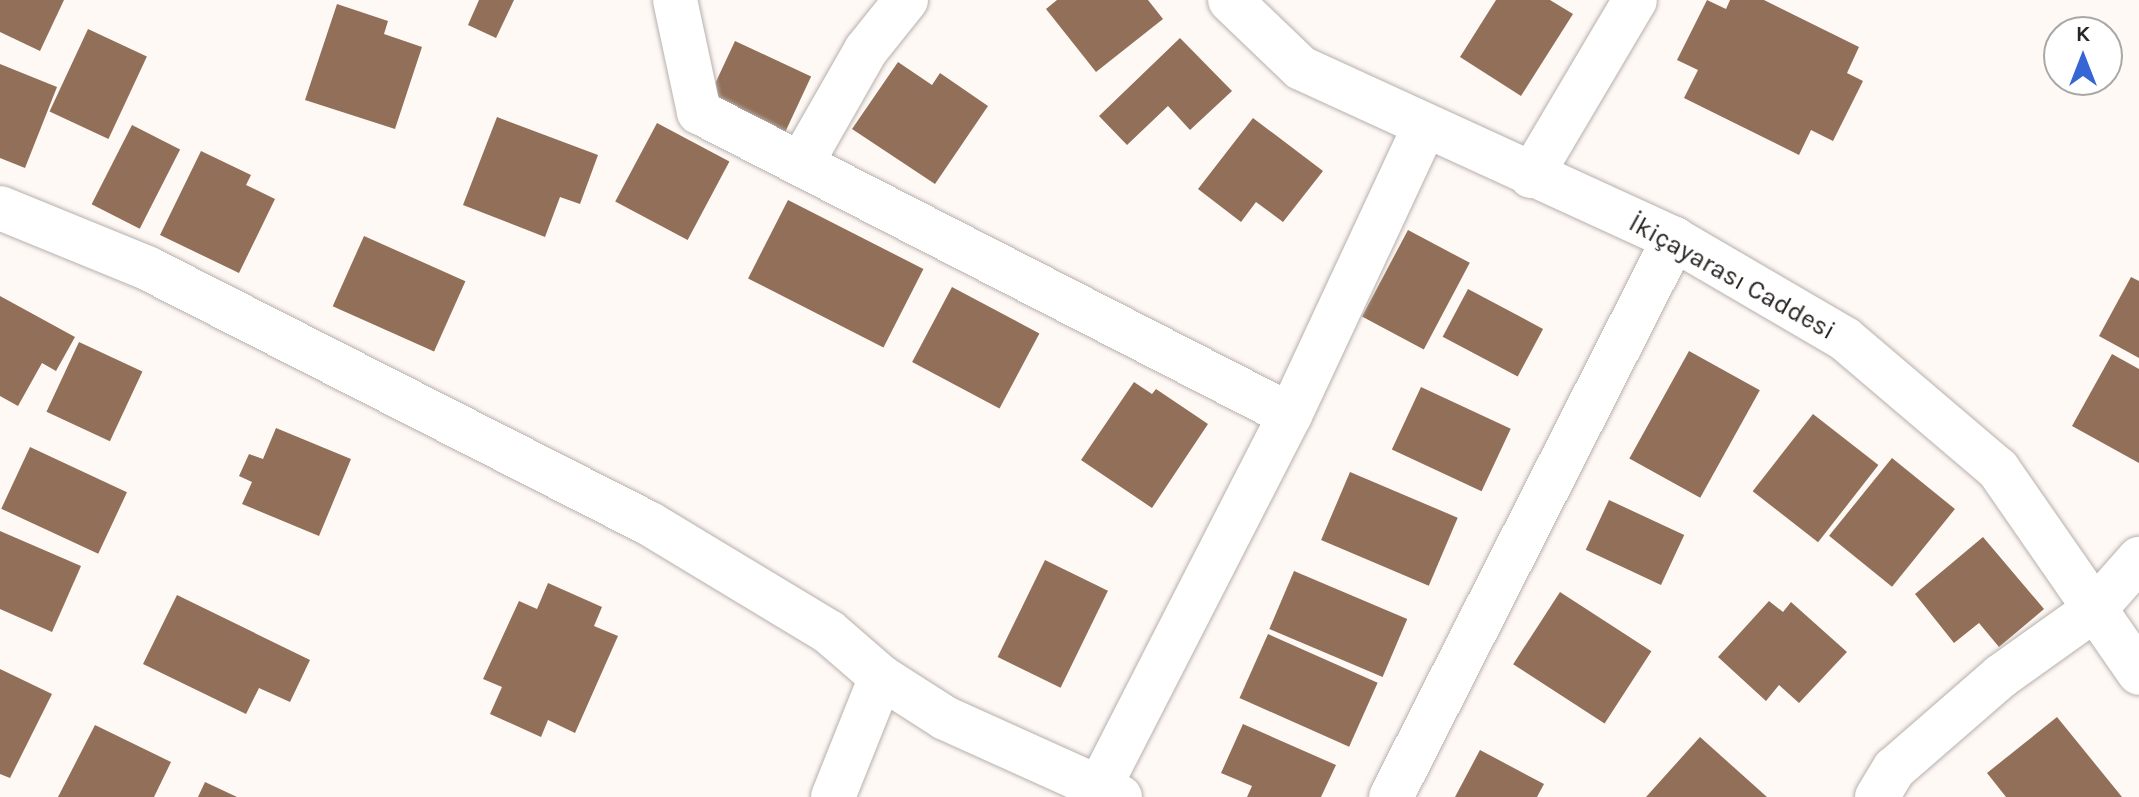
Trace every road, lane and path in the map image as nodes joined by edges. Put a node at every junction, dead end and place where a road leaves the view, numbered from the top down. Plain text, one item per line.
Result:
1 (675, 0) edge
2 (906, 0) edge
3 (1230, 0) edge
4 (1635, 0) edge
5 (1425, 126) junction
6 (801, 164) junction
7 (1531, 176) junction
8 (0, 208) edge
9 (1674, 239) junction
10 (1290, 415) junction
11 (2139, 559) edge
12 (2095, 609) junction
13 (2139, 673) edge
14 (881, 677) junction
15 (1110, 792) edge
16 (833, 797) edge
17 (1391, 797) edge
18 (1877, 797) edge

1 - 6 street
2 - 6 street
3 - 5 street, İkiçayarası Caddesi
4 - 7 street
5 - 7 street, İkiçayarası Caddesi
5 - 10 street
6 - 10 street
7 - 9 street, İkiçayarası Caddesi
8 - 14 street
9 - 12 street, İkiçayarası Caddesi
9 - 17 street
10 - 15 street
11 - 12 street
12 - 13 street, İkiçayarası Caddesi
12 - 18 street
14 - 15 street
14 - 16 street

